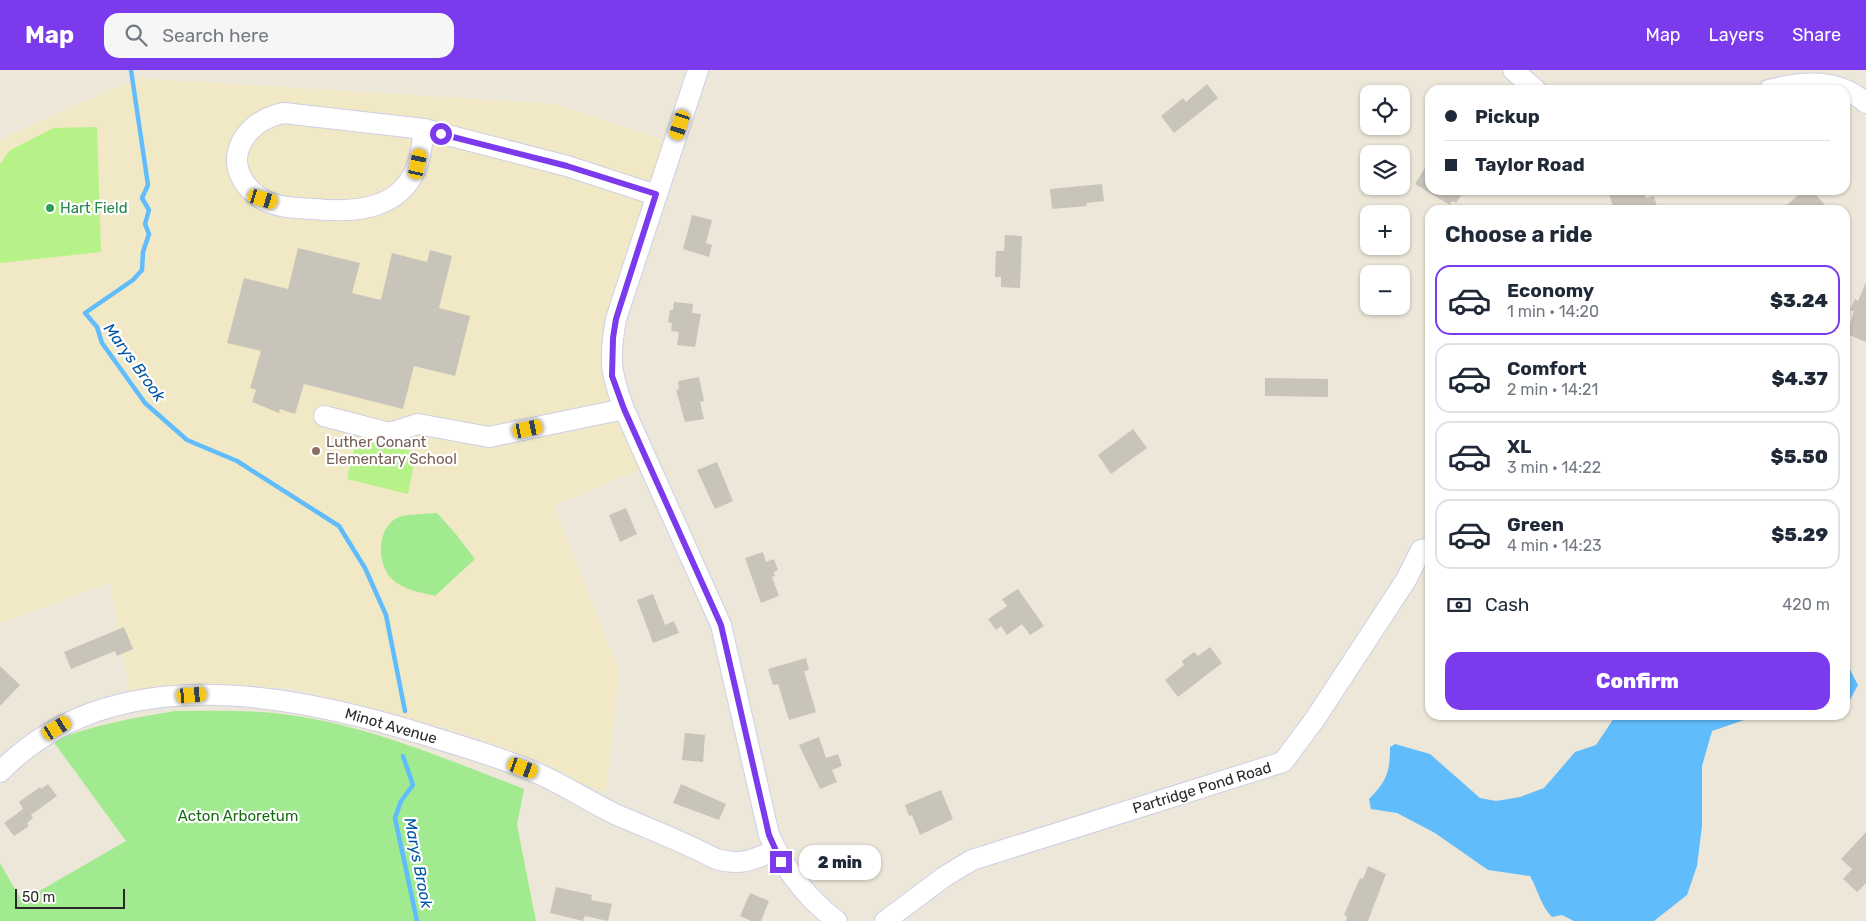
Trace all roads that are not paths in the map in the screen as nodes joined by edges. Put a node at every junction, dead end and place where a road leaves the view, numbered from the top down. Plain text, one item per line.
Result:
1 (698, 70) edge
2 (1513, 70) edge
3 (1530, 85) edge
4 (1789, 85) edge
5 (1829, 85) edge
6 (1850, 93) edge
7 (1866, 103) edge
8 (424, 129) junction
9 (656, 194) junction
10 (624, 409) junction
11 (324, 416) dead end
12 (1425, 549) edge
13 (0, 772) edge
14 (776, 850) junction
15 (836, 921) edge
16 (885, 921) edge

1 - 9 street
2 - 3 street
4 - 5 street
6 - 7 street
8 - 8 street
8 - 9 street
9 - 10 street
10 - 11 street
10 - 14 street
12 - 16 street, Partridge Pond Road
13 - 14 street, Minot Avenue
14 - 15 street

